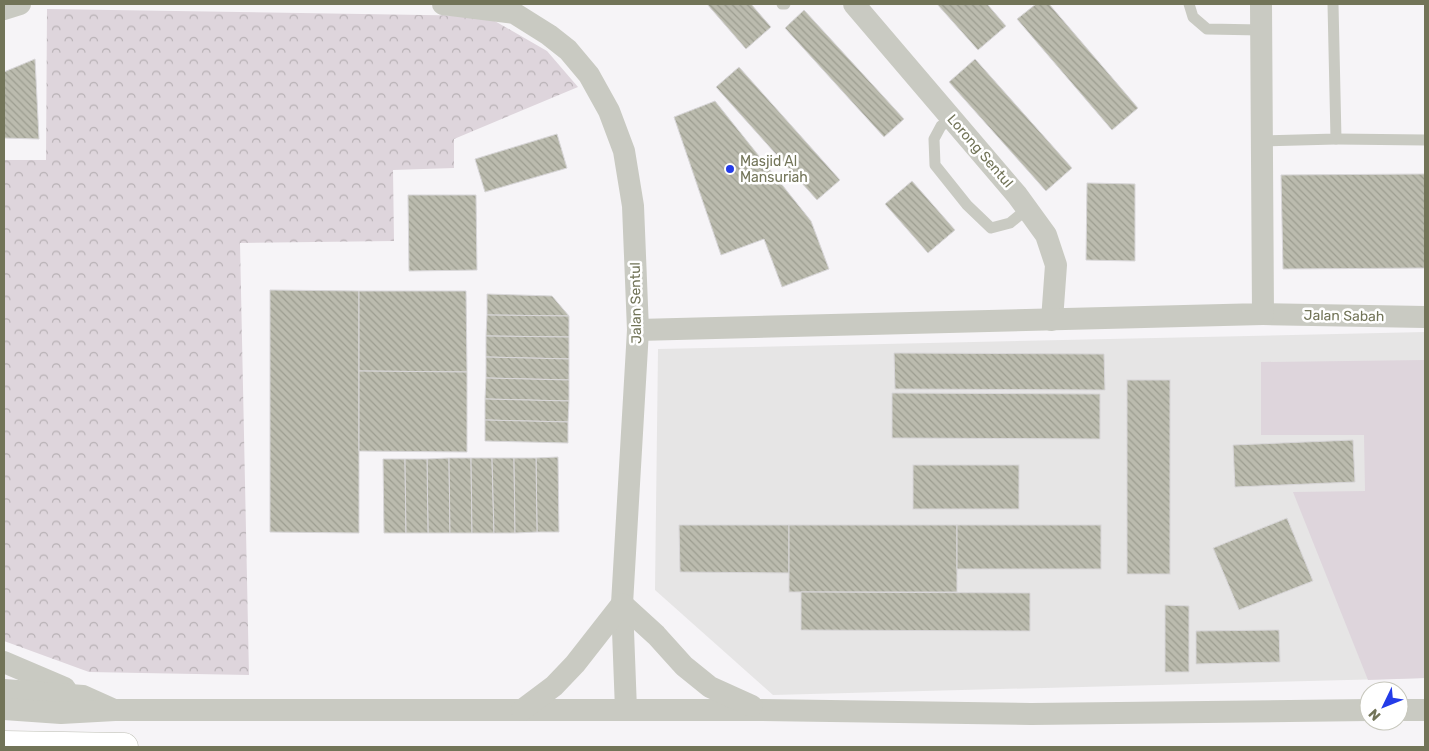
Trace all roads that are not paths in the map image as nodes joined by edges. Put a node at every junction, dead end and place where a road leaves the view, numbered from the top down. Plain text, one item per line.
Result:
1 (20, 4) edge
2 (443, 4) edge
3 (854, 4) edge
4 (1189, 4) edge
5 (1261, 4) edge
6 (1333, 4) edge
7 (4, 9) edge
8 (1261, 30) junction
9 (952, 119) junction
10 (1336, 139) junction
11 (1425, 140) edge
12 (1261, 141) junction
13 (1027, 209) junction
14 (1263, 314) junction
15 (1425, 317) edge
16 (1052, 320) junction
17 (638, 330) junction
18 (622, 604) junction
19 (4, 662) edge
20 (4, 690) edge
21 (83, 696) junction
22 (4, 709) edge
23 (115, 710) junction
24 (522, 710) junction
25 (626, 710) junction
26 (761, 710) junction
27 (1359, 710) edge
28 (1409, 710) edge
29 (1425, 710) edge
30 (4, 745) edge
31 (124, 747) edge

1 - 7 street
2 - 17 street, Jalan Sentul
3 - 9 street, Lorong Sentul
4 - 8 lane
5 - 8 street
6 - 10 lane
8 - 12 street
9 - 13 street, Lorong Sentul
9 - 13 lane
10 - 11 lane
10 - 12 lane
12 - 14 street
13 - 16 street, Lorong Sentul
14 - 15 street, Jalan Sabah
14 - 16 street, Jalan Sabah
16 - 17 street, Jalan Sabah
17 - 18 street, Jalan Sentul
18 - 24 street
18 - 25 street, Jalan Sentul
18 - 26 street
19 - 21 street
20 - 21 street
21 - 23 street
22 - 23 street
23 - 24 street
24 - 25 street
25 - 26 street
26 - 27 street
28 - 29 street
30 - 31 main road

